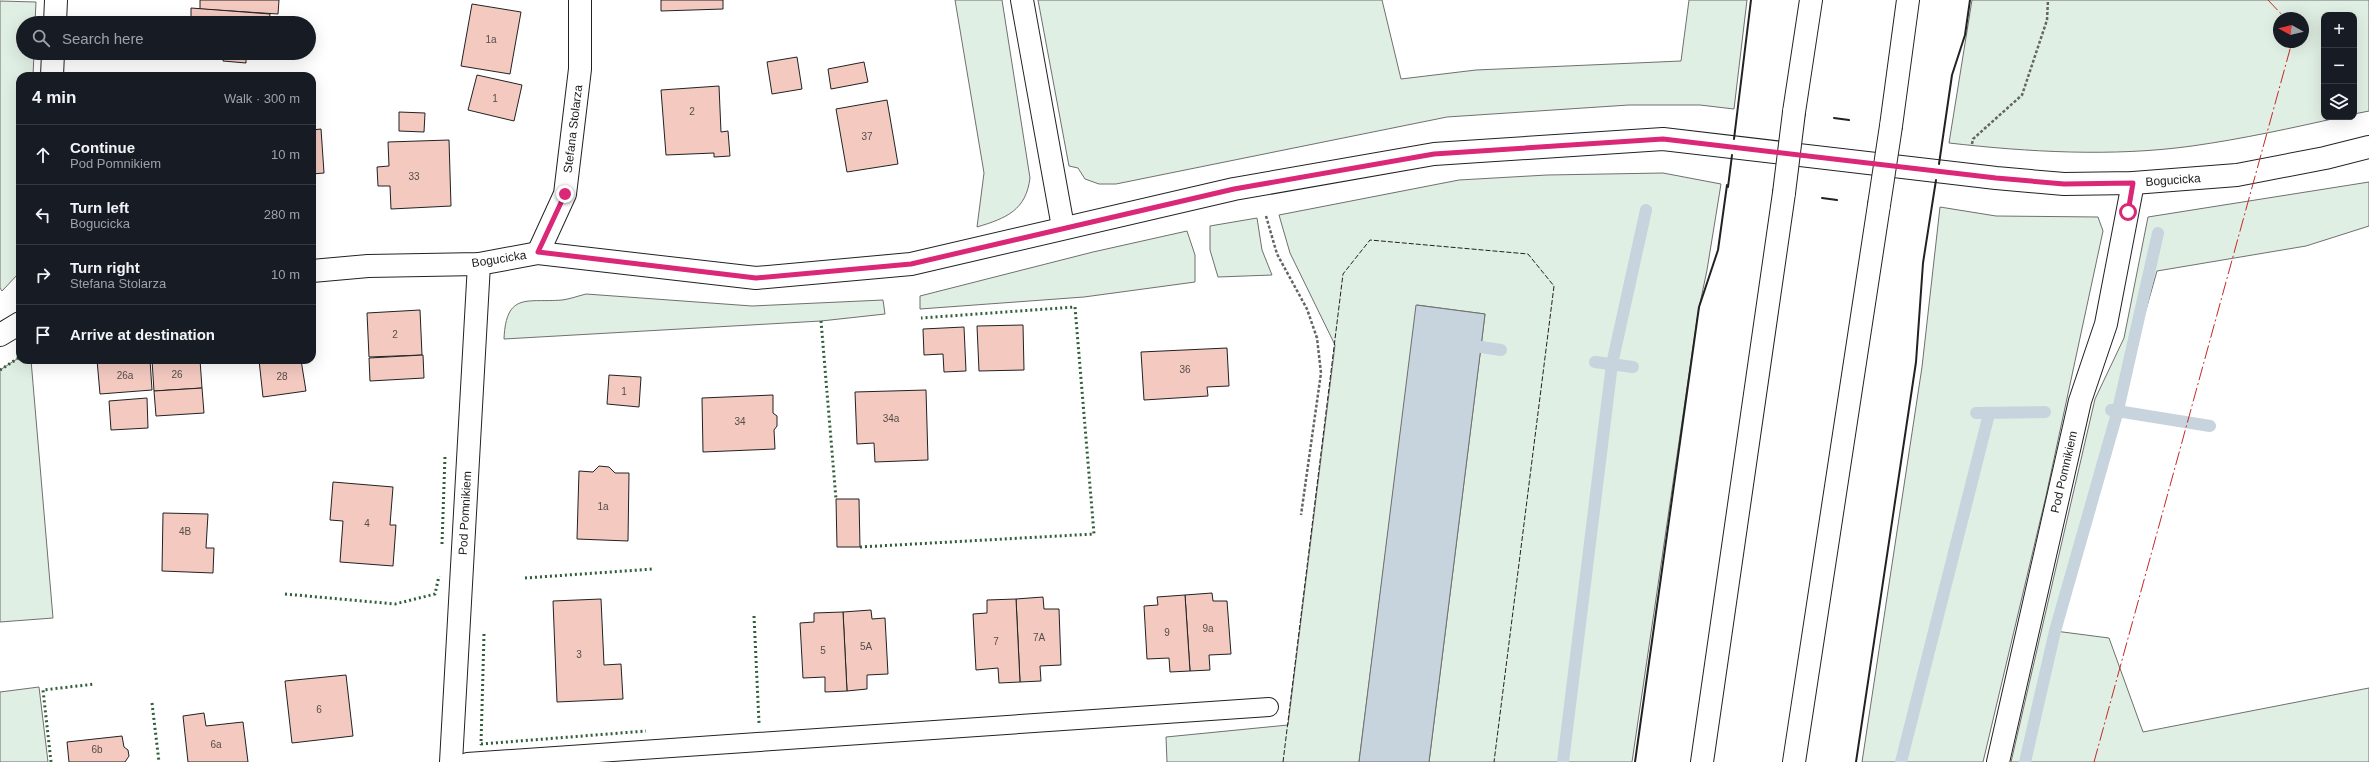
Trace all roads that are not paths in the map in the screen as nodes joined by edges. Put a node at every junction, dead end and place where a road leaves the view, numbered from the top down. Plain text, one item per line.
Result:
1 (56, 0) edge
2 (580, 0) edge
3 (1022, 0) edge
4 (1811, 0) edge
5 (1908, 0) edge
6 (55, 16) edge
7 (53, 60) edge
8 (52, 72) edge
9 (2369, 146) edge
10 (2133, 183) junction
11 (1063, 227) junction
12 (538, 252) junction
13 (479, 264) junction
14 (316, 271) edge
15 (16, 325) edge
16 (0, 335) edge
17 (1269, 707) dead end
18 (451, 762) edge
19 (467, 762) edge
20 (1702, 762) edge
21 (1794, 762) edge
22 (1998, 762) edge

1 - 6 main road
2 - 12 main road, Stefana Stolarza
3 - 11 main road
4 - 20 main road, bridge
5 - 21 main road, bridge
7 - 8 main road
9 - 10 main road, Bogucicka
10 - 11 main road, Bogucicka
10 - 22 main road, Pod Pomnikiem
11 - 12 main road, Bogucicka
12 - 13 main road, Bogucicka
13 - 14 main road, Bogucicka
13 - 18 main road, Pod Pomnikiem
15 - 16 main road
17 - 19 lane

